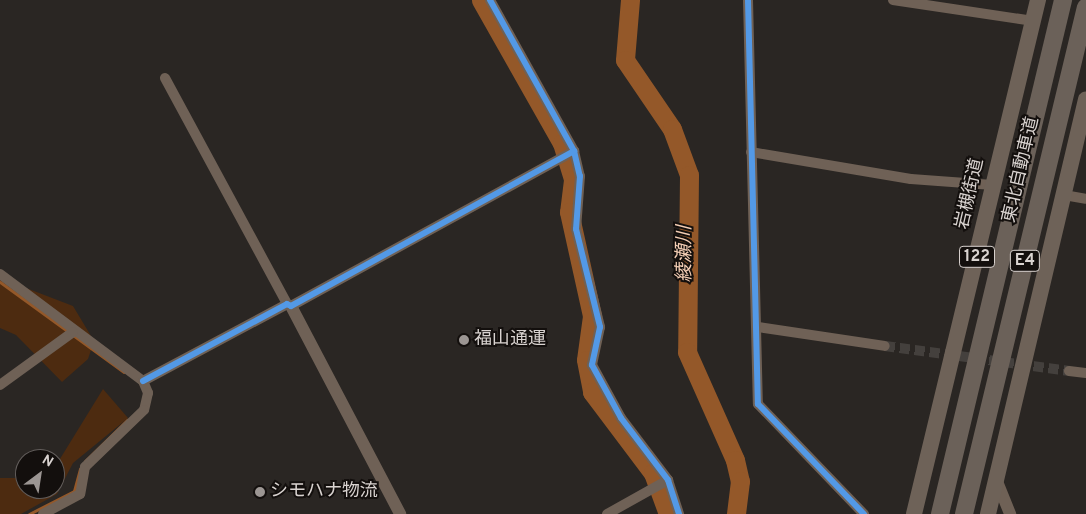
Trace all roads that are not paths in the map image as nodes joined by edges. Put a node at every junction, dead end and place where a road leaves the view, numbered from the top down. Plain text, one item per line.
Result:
1 (490, 0) edge
2 (748, 0) edge
3 (893, 0) edge
4 (1038, 0) edge
5 (1063, 0) edge
6 (1086, 7) edge
7 (1033, 21) junction
8 (165, 78) dead end
9 (1086, 99) edge
10 (574, 151) junction
11 (751, 152) junction
12 (993, 185) junction
13 (1064, 195) junction
14 (1086, 199) edge
15 (0, 274) edge
16 (289, 305) junction
17 (758, 327) junction
18 (73, 332) junction
19 (885, 346) tunnel mouth
20 (1069, 371) tunnel mouth
21 (1086, 373) edge
22 (143, 381) junction
23 (0, 385) edge
24 (996, 479) junction
25 (662, 484) junction
26 (42, 514) edge
27 (400, 514) edge
28 (607, 514) edge
29 (679, 514) edge
30 (864, 514) edge
31 (868, 514) edge
32 (914, 514) edge
33 (940, 514) edge
34 (964, 514) edge
35 (988, 514) edge
36 (1010, 514) edge

1 - 10 street
2 - 11 street
3 - 7 street
4 - 7 highway, 岩槻街道 / 122
5 - 33 highway, 東北自動車道 / E4
6 - 34 highway, 東北自動車道 / E4
7 - 12 highway, 岩槻街道 / 122
8 - 16 street
9 - 13 highway
10 - 16 street
10 - 25 street
11 - 12 street
11 - 17 street
12 - 32 highway, 岩槻街道 / 122
13 - 14 street
13 - 24 highway
15 - 18 street
16 - 22 street
16 - 27 street
17 - 19 street
17 - 30 street
18 - 22 street
18 - 23 street
20 - 21 street
22 - 26 street
24 - 35 highway
24 - 36 street
25 - 28 street
25 - 29 street
30 - 31 street

